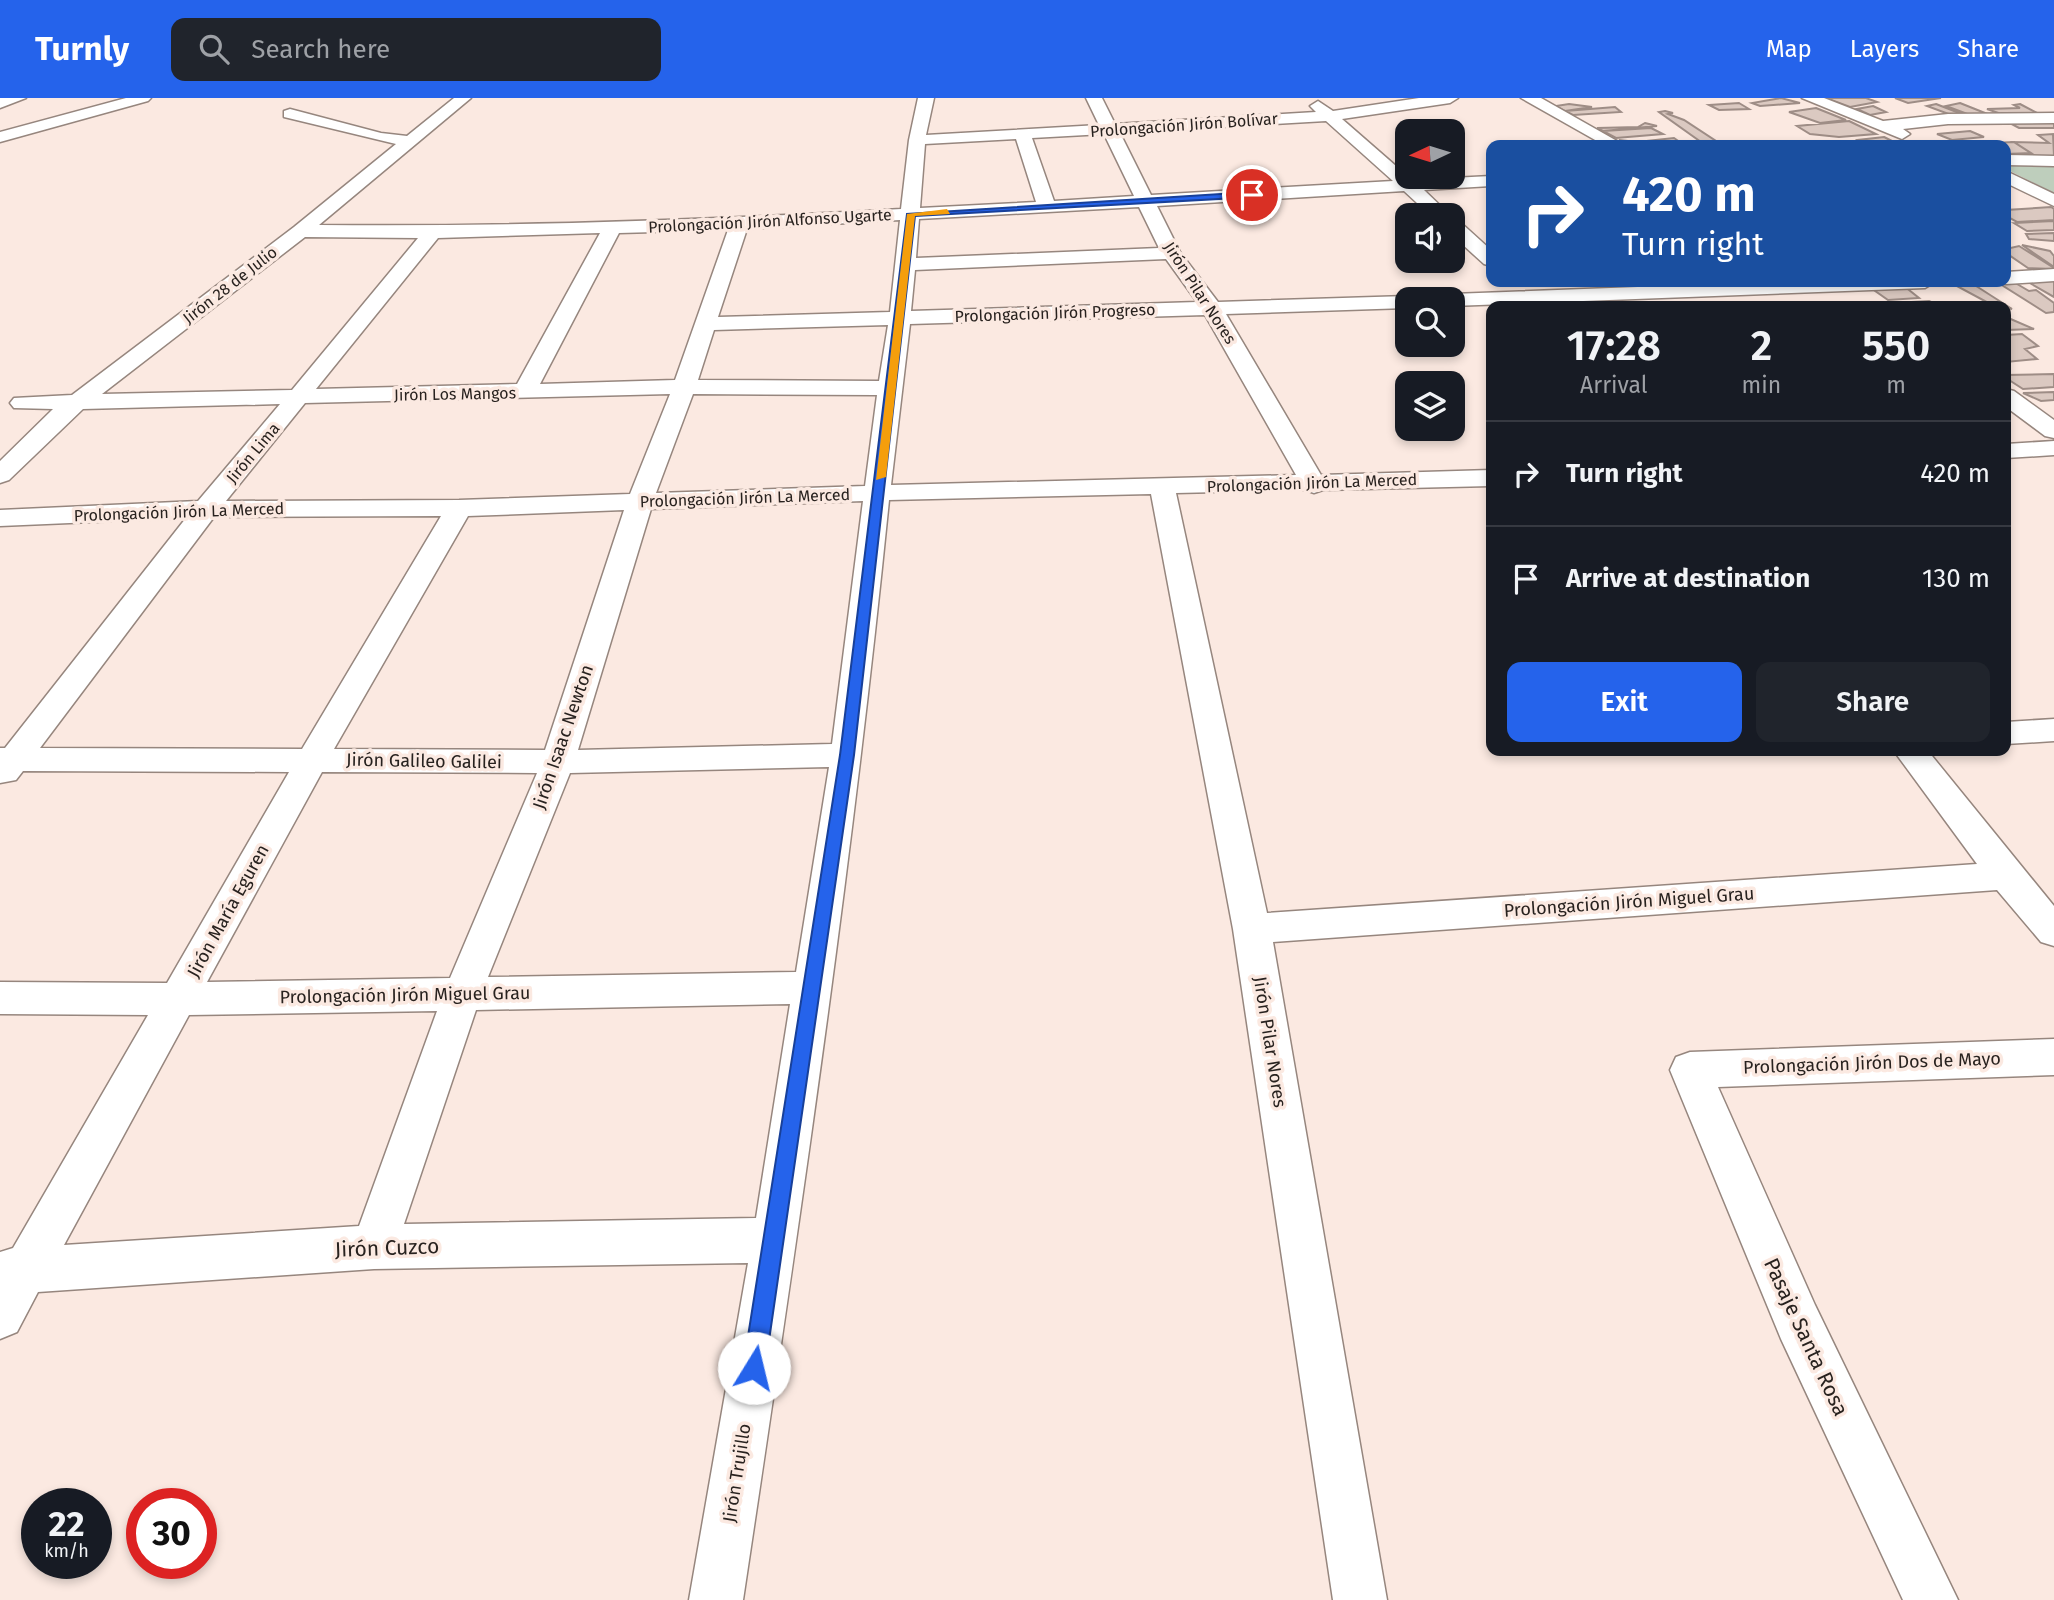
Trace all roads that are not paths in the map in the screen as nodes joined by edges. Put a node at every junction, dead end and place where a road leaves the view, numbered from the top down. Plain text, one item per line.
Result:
1 (18, 98) edge
2 (143, 98) edge
3 (463, 98) edge
4 (926, 98) edge
5 (1094, 98) edge
6 (1310, 98) edge
7 (1450, 98) edge
8 (1530, 98) edge
9 (1810, 98) edge
10 (1962, 102) dead end
11 (0, 103) edge
12 (2031, 104) dead end
13 (290, 114) dead end
14 (1329, 116) junction
15 (2054, 116) edge
16 (2007, 118) junction
17 (1882, 126) junction
18 (1112, 130) junction
19 (1023, 136) junction
20 (0, 137) edge
21 (917, 140) junction
22 (1607, 140) edge
23 (1916, 140) edge
24 (412, 141) junction
25 (2011, 160) edge
26 (2054, 161) edge
27 (1395, 174) edge
28 (2011, 179) edge
29 (1486, 181) edge
30 (1465, 183) edge
31 (1395, 188) edge
32 (1412, 189) edge
33 (1146, 200) junction
34 (2054, 201) edge
35 (1428, 203) edge
36 (1047, 206) junction
37 (911, 214) junction
38 (739, 224) junction
39 (612, 228) junction
40 (301, 231) junction
41 (433, 232) junction
42 (1465, 237) edge
43 (1171, 253) junction
44 (1486, 256) edge
45 (905, 264) junction
46 (2054, 275) edge
47 (2011, 278) edge
48 (1522, 287) edge
49 (1796, 287) edge
50 (1852, 287) edge
51 (1465, 300) edge
52 (1495, 301) edge
53 (1537, 301) edge
54 (1555, 301) edge
55 (1873, 301) edge
56 (1395, 302) edge
57 (1212, 308) junction
58 (900, 318) junction
59 (704, 324) junction
60 (684, 387) junction
61 (888, 388) junction
62 (524, 393) junction
63 (300, 397) junction
64 (2011, 400) edge
65 (79, 402) junction
66 (22, 403) dead end
67 (2054, 431) edge
68 (2054, 448) edge
69 (2011, 451) edge
70 (0, 475) edge
71 (1486, 478) edge
72 (1314, 485) junction
73 (1162, 487) junction
74 (878, 493) junction
75 (640, 501) junction
76 (459, 508) junction
77 (206, 509) junction
78 (0, 518) edge
79 (2054, 730) edge
80 (2011, 733) edge
81 (847, 755) junction
82 (1914, 756) edge
83 (312, 760) junction
84 (558, 762) junction
85 (5, 765) edge
86 (2007, 876) junction
87 (1252, 929) junction
88 (2054, 931) edge
89 (810, 988) junction
90 (462, 995) junction
91 (0, 998) edge
92 (178, 999) junction
93 (2054, 1057) edge
94 (1690, 1070) joint
95 (775, 1240) junction
96 (374, 1247) junction
97 (13, 1271) edge
98 (0, 1315) edge
99 (716, 1600) edge
100 (1360, 1600) edge
101 (1931, 1600) edge

1 - 11 street
2 - 20 street
3 - 24 street, Jirón 28 de Julio
4 - 21 street, Jirón Trujillo
5 - 18 street, Jirón Pilar Nores
6 - 14 street
7 - 14 street, Prolongación Jirón Bolívar
8 - 22 street
9 - 17 street
10 - 16 street
12 - 15 street
13 - 24 street
14 - 18 street, Prolongación Jirón Bolívar
14 - 27 street
15 - 16 street
16 - 17 street
17 - 23 street
18 - 19 street, Prolongación Jirón Bolívar
18 - 33 street, Jirón Pilar Nores
19 - 21 street, Prolongación Jirón Bolívar
19 - 36 street
21 - 37 street, Jirón Trujillo
24 - 40 street, Jirón 28 de Julio
25 - 26 street
28 - 34 street
29 - 30 street, Prolongación Jirón Alfonso Ugarte
31 - 33 street, Prolongación Jirón Alfonso Ugarte
32 - 35 street
33 - 36 street, Prolongación Jirón Alfonso Ugarte
33 - 43 street, Jirón Pilar Nores
36 - 37 street, Prolongación Jirón Alfonso Ugarte
37 - 38 street, Prolongación Jirón Alfonso Ugarte
37 - 45 street, Jirón Trujillo
38 - 39 street, Prolongación Jirón Alfonso Ugarte
38 - 59 street, Jirón Isaac Newton
39 - 41 street, Prolongación Jirón Alfonso Ugarte
39 - 62 street
40 - 41 street, Prolongación Jirón Alfonso Ugarte
40 - 65 street, Jirón 28 de Julio
41 - 63 street, Jirón Lima
42 - 44 street
43 - 45 street
43 - 57 street, Jirón Pilar Nores
45 - 58 street, Jirón Trujillo
46 - 47 street
48 - 53 street
49 - 54 street
50 - 55 street
51 - 52 street
56 - 57 street, Prolongación Jirón Progreso
57 - 58 street, Prolongación Jirón Progreso
57 - 72 street, Jirón Pilar Nores
58 - 59 street, Prolongación Jirón Progreso
58 - 61 street, Jirón Trujillo
59 - 60 street, Jirón Isaac Newton
60 - 61 street, Jirón Los Mangos
60 - 62 street, Jirón Los Mangos
60 - 75 street, Jirón Isaac Newton
61 - 74 street, Jirón Trujillo
62 - 63 street, Jirón Los Mangos
63 - 65 street, Jirón Los Mangos
63 - 77 street, Jirón Lima
64 - 67 street
65 - 66 street, Jirón Los Mangos
65 - 70 street, Jirón 28 de Julio
68 - 69 street
71 - 72 street, Prolongación Jirón La Merced
72 - 73 street, Prolongación Jirón La Merced
73 - 74 street, Prolongación Jirón La Merced
73 - 87 street, Jirón Pilar Nores
74 - 75 street, Prolongación Jirón La Merced
74 - 81 street, Jirón Trujillo
75 - 76 street, Prolongación Jirón La Merced
75 - 84 street, Jirón Isaac Newton
76 - 77 street, Prolongación Jirón La Merced
76 - 83 street, Jirón María Eguren
77 - 78 street, Prolongación Jirón La Merced
77 - 85 street, Jirón Lima
79 - 80 street
81 - 84 street, Jirón Galileo Galilei
81 - 89 street, Jirón Trujillo
82 - 86 street
83 - 84 street, Jirón Galileo Galilei
83 - 85 street, Jirón Galileo Galilei
83 - 92 street, Jirón María Eguren
84 - 90 street, Jirón Isaac Newton
86 - 87 street, Prolongación Jirón Miguel Grau
86 - 88 street
87 - 100 street, Jirón Pilar Nores
89 - 90 street, Prolongación Jirón Miguel Grau
89 - 95 street, Jirón Trujillo
90 - 92 street, Prolongación Jirón Miguel Grau
90 - 96 street, Jirón Isaac Newton
91 - 92 street, Prolongación Jirón Miguel Grau
92 - 97 street, Jirón María Eguren
93 - 94 street, Prolongación Jirón Dos de Mayo
94 - 101 street, Pasaje Santa Rosa
95 - 96 street, Jirón Cuzco
95 - 99 street, Jirón Trujillo
96 - 97 street, Jirón Cuzco
97 - 98 street, Jirón María Eguren

